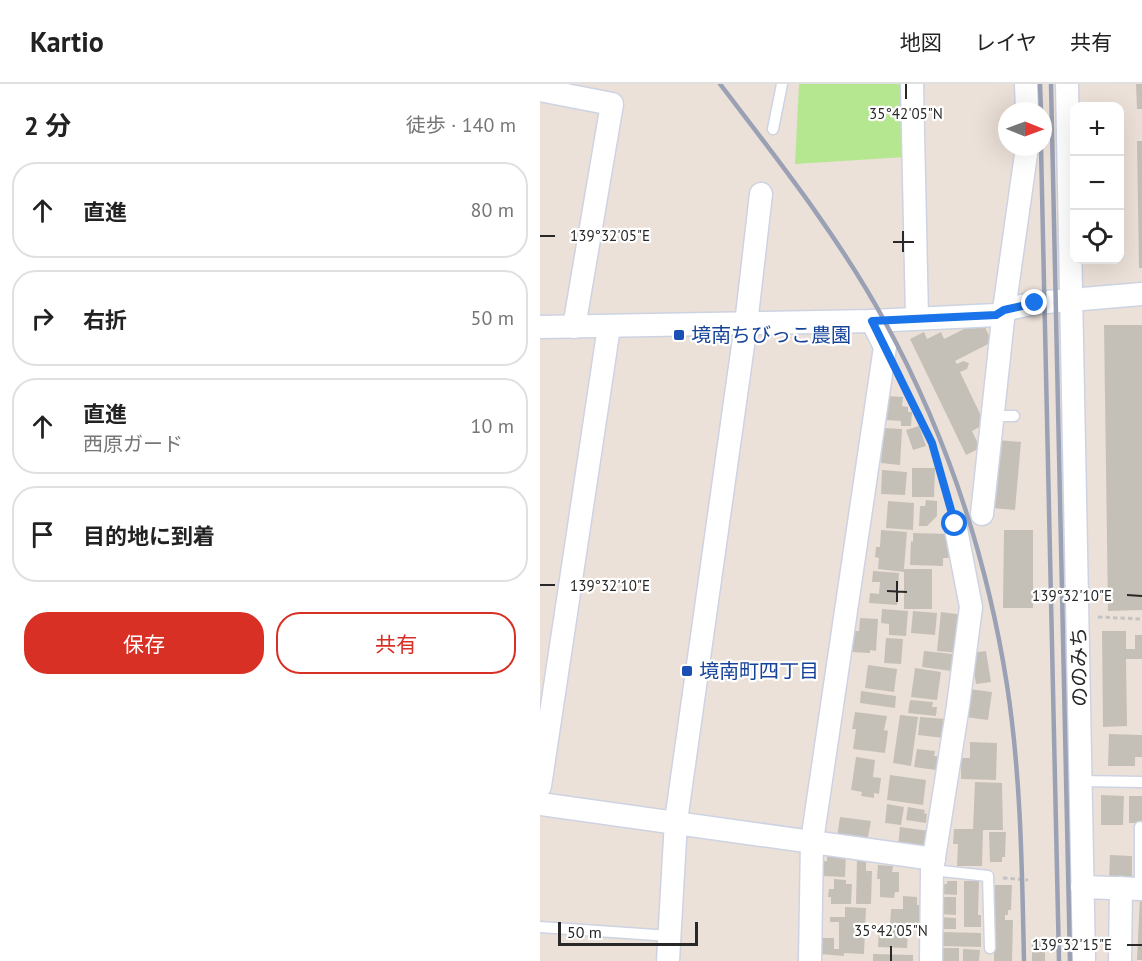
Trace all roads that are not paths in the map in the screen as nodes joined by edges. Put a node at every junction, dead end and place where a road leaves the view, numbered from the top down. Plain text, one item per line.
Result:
1 (782, 84) edge
2 (912, 84) edge
3 (1026, 84) edge
4 (1067, 84) edge
5 (540, 90) edge
6 (1027, 102) edge
7 (773, 129) dead end
8 (1026, 156) edge
9 (761, 194) dead end
10 (1142, 294) edge
11 (1072, 300) junction
12 (1004, 310) junction
13 (917, 318) junction
14 (872, 321) junction
15 (746, 324) junction
16 (540, 327) edge
17 (574, 327) junction
18 (609, 327) junction
19 (982, 514) dead end
20 (955, 524) road end
21 (1081, 781) junction
22 (1142, 782) edge
23 (540, 786) edge
24 (540, 804) edge
25 (676, 821) junction
26 (1140, 827) dead end
27 (812, 841) junction
28 (933, 865) junction
29 (1082, 887) junction
30 (1134, 889) edge
31 (540, 927) edge
32 (670, 936) junction
33 (990, 948) dead end
34 (668, 961) edge
35 (810, 961) edge
36 (931, 961) edge
37 (1084, 961) edge
38 (1120, 961) edge

1 - 7 lane
2 - 13 street
3 - 6 street
4 - 11 street, ののみち
5 - 17 street
8 - 12 street
9 - 15 street
10 - 11 street
11 - 12 street
11 - 21 street, ののみち
12 - 13 street
12 - 19 street
13 - 14 street
14 - 15 street
14 - 27 street
15 - 18 street
15 - 25 street
16 - 17 street
17 - 18 street
18 - 23 street
20 - 28 street
21 - 22 lane
21 - 29 street, ののみち
24 - 25 street
25 - 27 street
25 - 32 street
26 - 30 lane
27 - 28 street
27 - 35 street
28 - 33 lane
28 - 36 street
29 - 30 street
29 - 37 street, ののみち
30 - 38 street
31 - 32 lane
32 - 34 street

